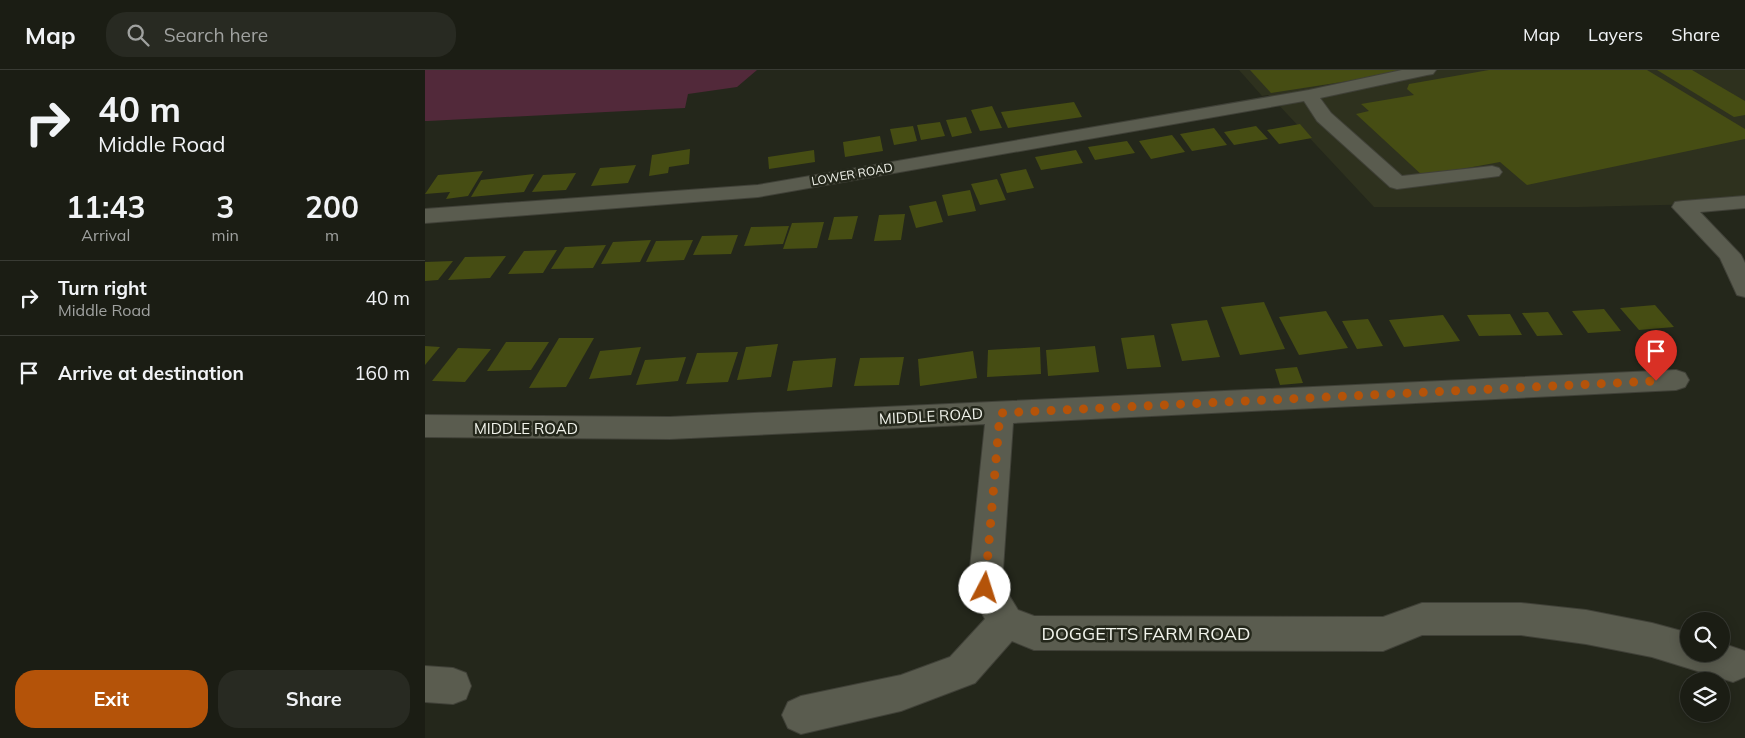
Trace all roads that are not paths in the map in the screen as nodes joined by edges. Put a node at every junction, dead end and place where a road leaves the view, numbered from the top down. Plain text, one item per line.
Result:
1 (1427, 70) edge
2 (1309, 95) junction
3 (1492, 172) dead end
4 (1745, 202) edge
5 (425, 216) edge
6 (1745, 289) edge
7 (1676, 380) dead end
8 (1000, 413) junction
9 (428, 432) edge
10 (1006, 622) junction
11 (1680, 648) edge
12 (1726, 662) edge
13 (1733, 664) dead end
14 (801, 715) dead end

1 - 2 street, LOWER ROAD
2 - 3 street
2 - 5 street, LOWER ROAD
4 - 6 street
7 - 8 street, MIDDLE ROAD
8 - 9 street, MIDDLE ROAD
8 - 10 street
10 - 11 street, DOGGETTS FARM ROAD
10 - 14 street
12 - 13 street

